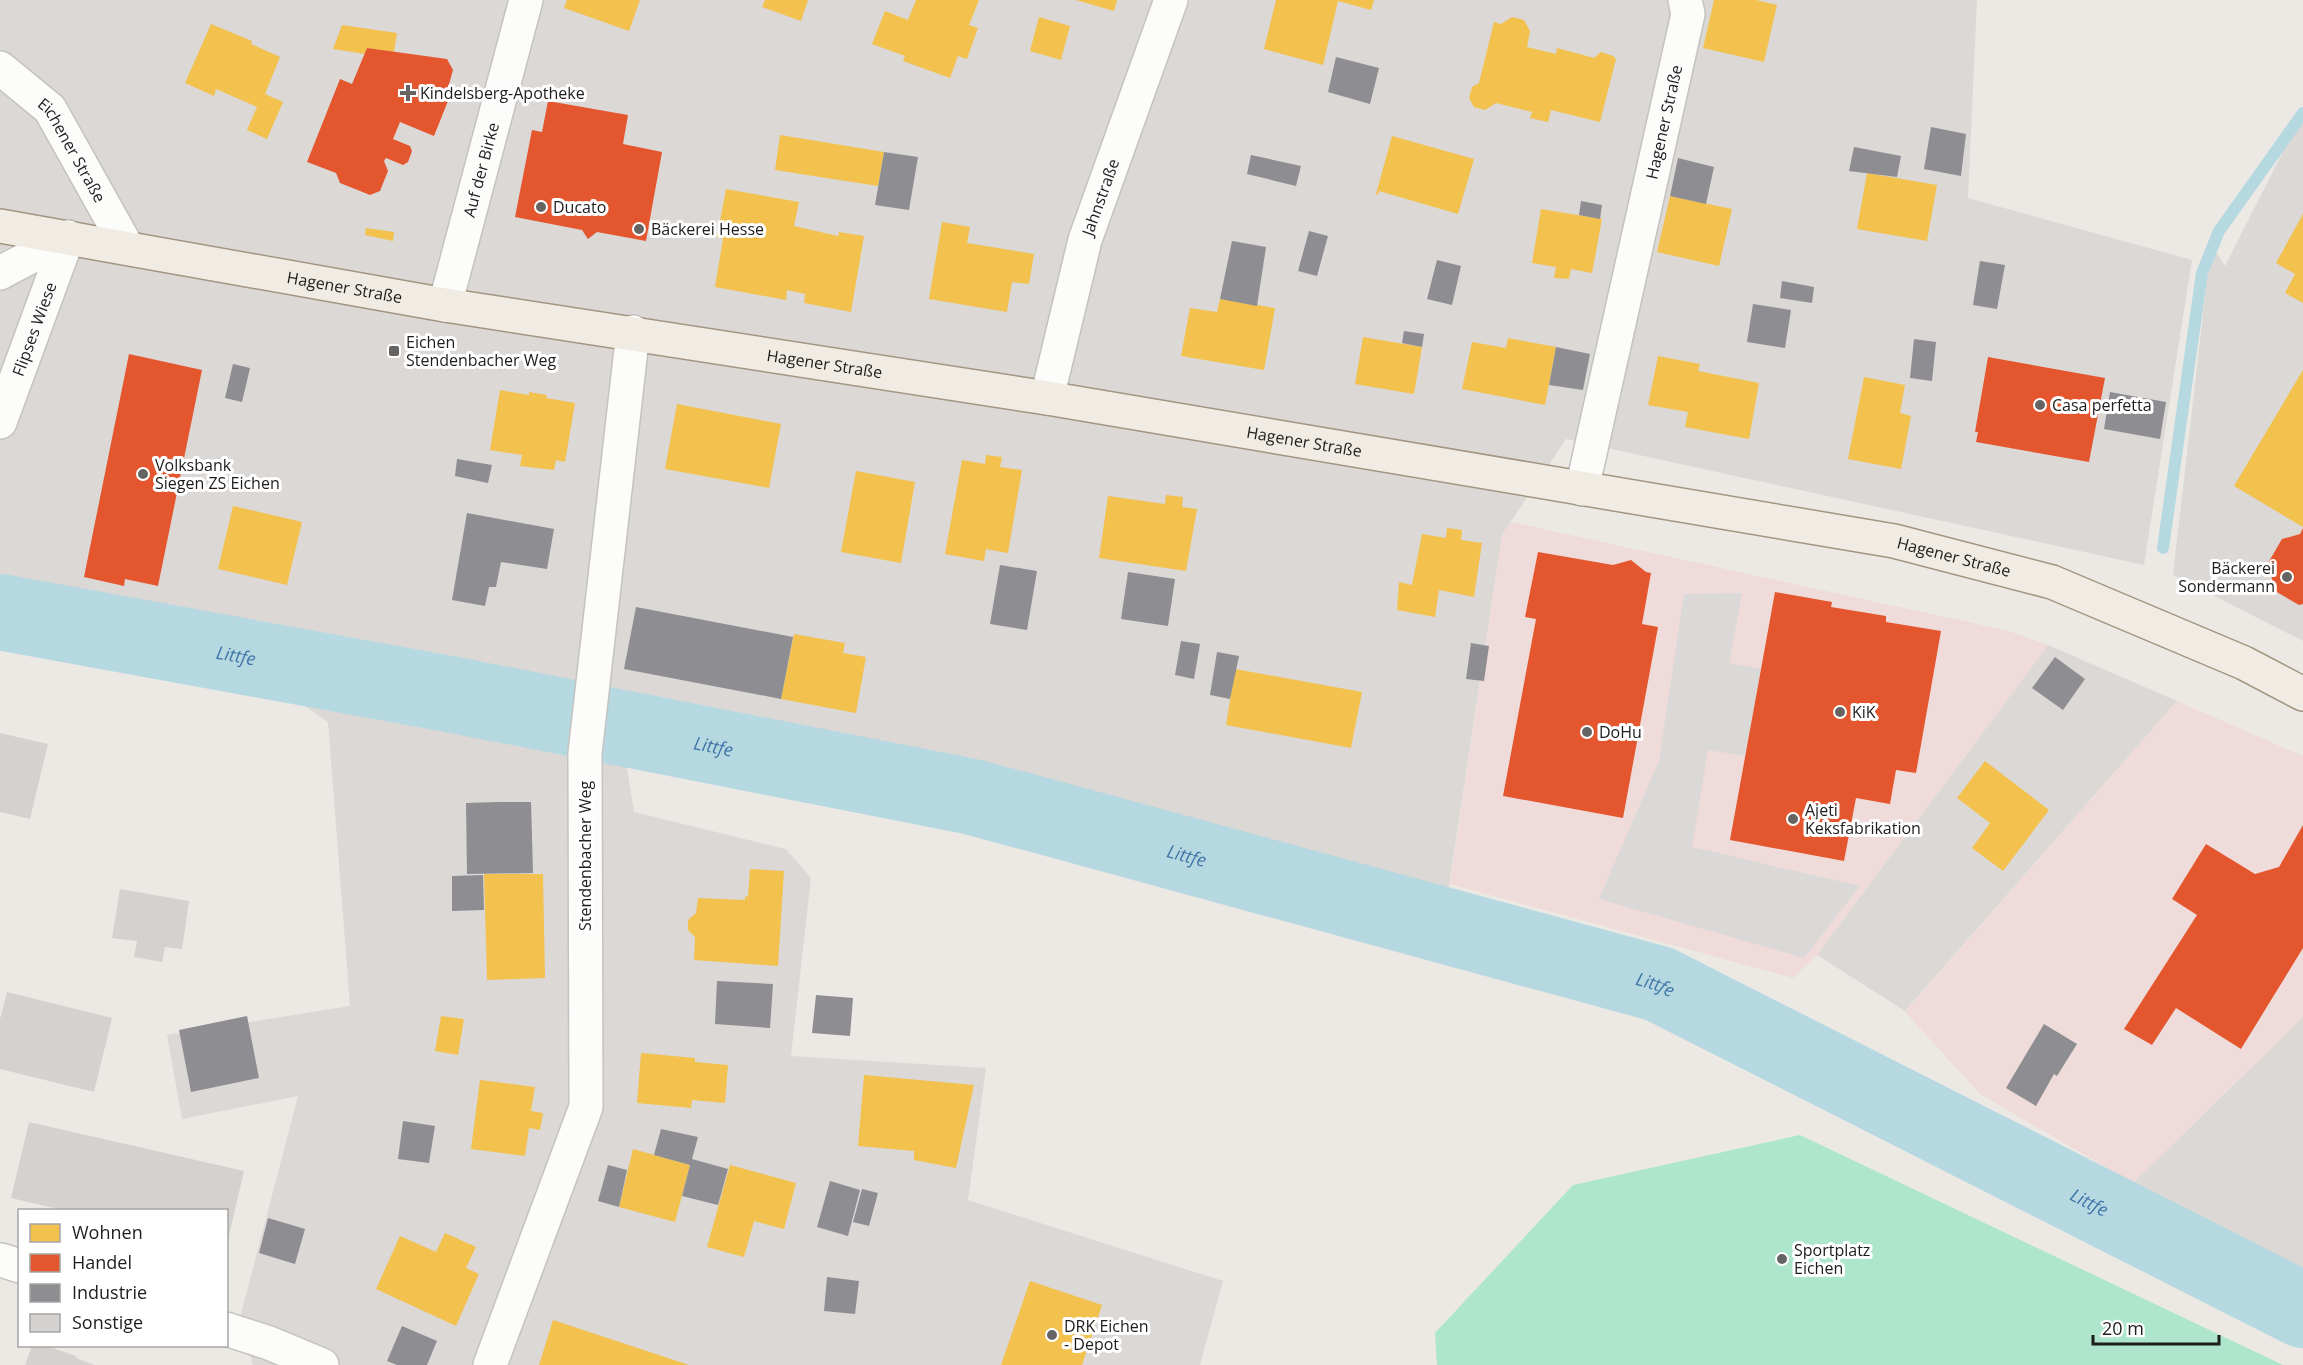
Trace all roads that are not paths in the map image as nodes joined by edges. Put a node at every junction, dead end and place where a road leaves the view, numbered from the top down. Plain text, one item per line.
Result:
1 (526, 0) edge
2 (1171, 0) edge
3 (1685, 0) edge
4 (0, 68) edge
5 (0, 226) edge
6 (68, 237) junction
7 (127, 247) junction
8 (0, 273) edge
9 (445, 305) junction
10 (633, 332) junction
11 (1047, 398) junction
12 (0, 423) edge
13 (1582, 489) junction
14 (2303, 694) edge
15 (0, 1260) edge
16 (18, 1265) edge
17 (228, 1330) edge
18 (322, 1365) edge
19 (490, 1365) edge

1 - 9 street, Auf der Birke
2 - 11 street, Jahnstraße
3 - 13 street, Hagener Straße
4 - 7 street, Eichener Straße
5 - 6 main road, Hagener Straße
6 - 7 main road, Hagener Straße
6 - 8 street
6 - 12 street, Flipses Wiese
7 - 9 main road, Hagener Straße
9 - 10 main road, Hagener Straße
10 - 11 main road, Hagener Straße
10 - 19 street, Stendenbacher Weg
11 - 13 main road, Hagener Straße
13 - 14 main road, Hagener Straße
15 - 16 street
17 - 18 street

